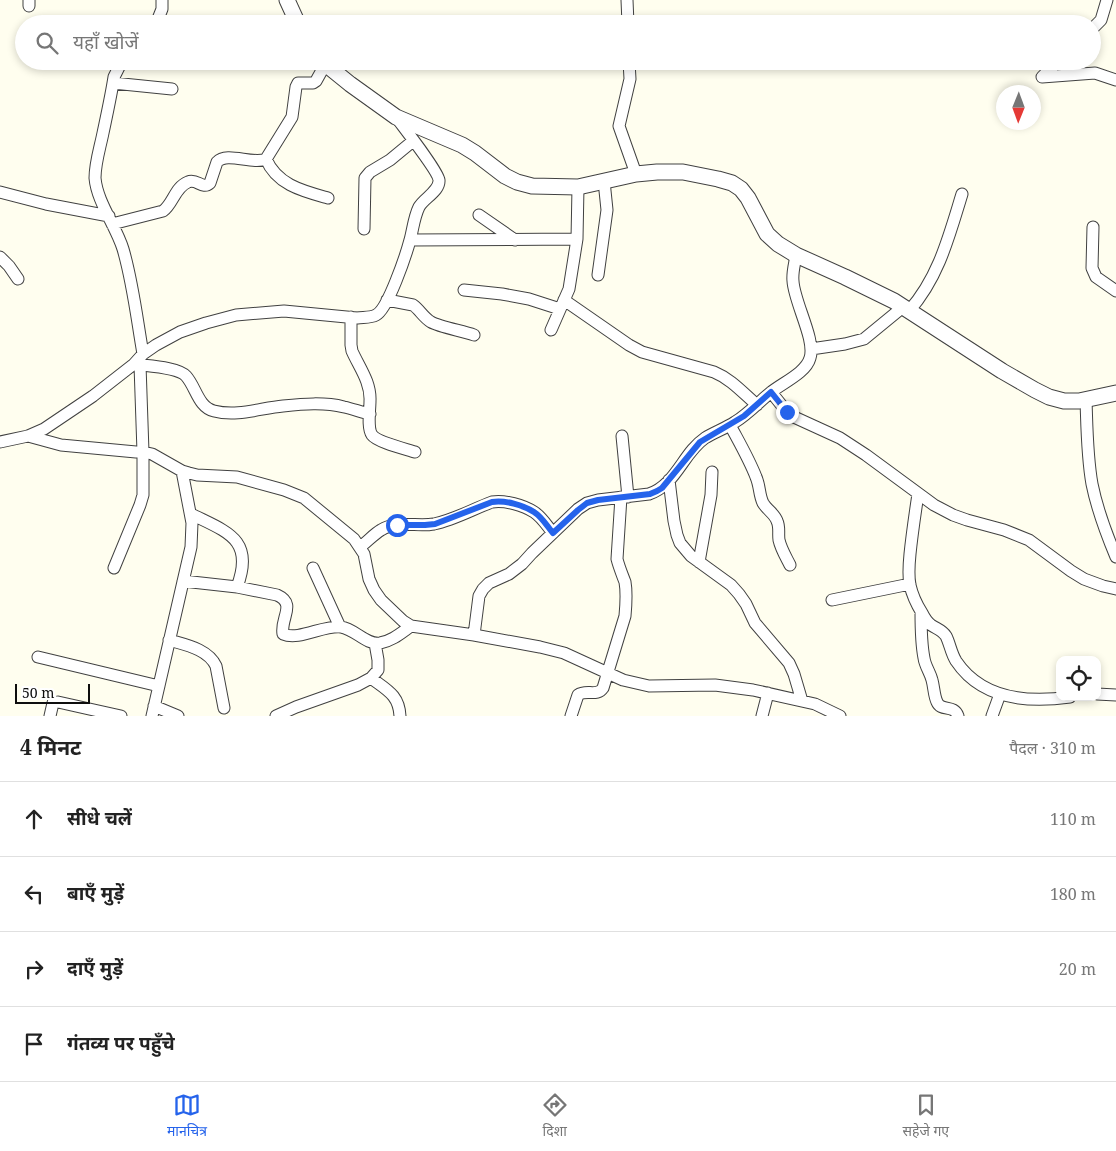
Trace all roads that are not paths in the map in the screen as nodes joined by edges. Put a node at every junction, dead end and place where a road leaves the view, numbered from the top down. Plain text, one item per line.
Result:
1 (162, 0) edge
2 (287, 0) edge
3 (627, 0) edge
4 (1108, 0) edge
5 (160, 15) edge
6 (294, 15) edge
7 (628, 15) edge
8 (1101, 20) edge
9 (118, 70) edge
10 (322, 70) edge
11 (334, 70) edge
12 (630, 70) edge
13 (1049, 70) edge
14 (1116, 80) edge
15 (113, 82) junction
16 (172, 89) dead end
17 (396, 117) junction
18 (413, 141) junction
19 (266, 159) junction
20 (636, 174) junction
21 (604, 181) junction
22 (578, 187) junction
23 (0, 192) edge
24 (962, 194) dead end
25 (328, 198) dead end
26 (479, 215) dead end
27 (110, 220) junction
28 (1093, 227) dead end
29 (364, 229) dead end
30 (410, 240) junction
31 (514, 240) junction
32 (577, 240) junction
33 (796, 255) junction
34 (0, 257) edge
35 (598, 275) dead end
36 (18, 279) dead end
37 (464, 290) dead end
38 (1116, 291) edge
39 (387, 300) junction
40 (562, 304) junction
41 (906, 309) junction
42 (351, 317) junction
43 (551, 330) dead end
44 (474, 335) dead end
45 (811, 349) junction
46 (139, 361) junction
47 (771, 392) junction
48 (1116, 393) edge
49 (1086, 400) junction
50 (757, 405) junction
51 (370, 414) junction
52 (730, 425) junction
53 (28, 436) junction
54 (622, 436) dead end
55 (4, 441) edge
56 (143, 452) junction
57 (415, 452) dead end
58 (182, 471) junction
59 (712, 472) dead end
60 (669, 480) junction
61 (918, 494) junction
62 (624, 497) junction
63 (190, 514) junction
64 (553, 533) junction
65 (360, 547) junction
66 (1116, 557) edge
67 (698, 562) junction
68 (790, 565) dead end
69 (114, 568) dead end
70 (312, 568) dead end
71 (183, 581) junction
72 (910, 584) junction
73 (237, 587) junction
74 (1116, 589) edge
75 (832, 600) dead end
76 (921, 612) junction
77 (411, 626) junction
78 (340, 627) junction
79 (474, 635) junction
80 (170, 640) junction
81 (375, 643) junction
82 (38, 658) dead end
83 (608, 673) junction
84 (371, 678) junction
85 (159, 686) junction
86 (768, 693) junction
87 (1000, 694) junction
88 (1101, 694) edge
89 (1116, 695) edge
90 (1056, 699) edge
91 (802, 700) junction
92 (224, 708) dead end
93 (153, 711) edge
94 (50, 716) edge
95 (121, 716) edge
96 (178, 716) edge
97 (276, 716) edge
98 (400, 716) edge
99 (571, 716) edge
100 (762, 716) edge
101 (840, 716) edge
102 (958, 716) edge
103 (992, 716) edge

1 - 5 street
2 - 6 street
3 - 7 street
4 - 8 street
9 - 15 street
10 - 19 street
11 - 17 street
12 - 20 street
13 - 14 street
15 - 16 street
15 - 27 street
17 - 18 street
17 - 22 street
18 - 29 street
18 - 30 street
19 - 25 street
19 - 27 street
20 - 21 street
20 - 33 street
21 - 22 street
21 - 35 street
22 - 32 street
23 - 27 street
24 - 41 street
26 - 31 street
27 - 46 street
28 - 38 street
30 - 31 street
30 - 39 street
31 - 32 street
32 - 40 street
33 - 41 street
33 - 45 street
34 - 36 street
37 - 40 street
39 - 42 street
39 - 44 street
40 - 43 street
40 - 50 street
41 - 45 street
41 - 49 street
42 - 46 street
42 - 51 street
45 - 47 street
46 - 51 street
46 - 53 street
46 - 56 street
47 - 50 street
47 - 61 street
48 - 49 street
49 - 66 street
50 - 52 street
51 - 57 street
52 - 60 street
52 - 68 street
53 - 55 street
53 - 56 street
54 - 62 street
56 - 58 street
56 - 69 street
58 - 63 street
58 - 65 street
59 - 67 street
60 - 62 street
60 - 67 street
61 - 72 street
61 - 74 street
62 - 64 street
62 - 83 street
63 - 71 street
63 - 73 street
64 - 65 street
64 - 79 street
65 - 77 street
67 - 91 street
70 - 78 street
71 - 73 street
71 - 80 street
72 - 75 street
72 - 76 street
73 - 78 street
76 - 87 street
76 - 102 street
77 - 79 street
77 - 81 street
78 - 81 street
79 - 83 street
80 - 85 street
80 - 92 street
81 - 84 street
82 - 85 street
83 - 86 street
83 - 99 street
84 - 97 street
84 - 98 street
85 - 93 street
86 - 91 street
86 - 100 street
87 - 90 street
87 - 103 street
88 - 89 street
91 - 101 street
93 - 96 street
94 - 95 street

